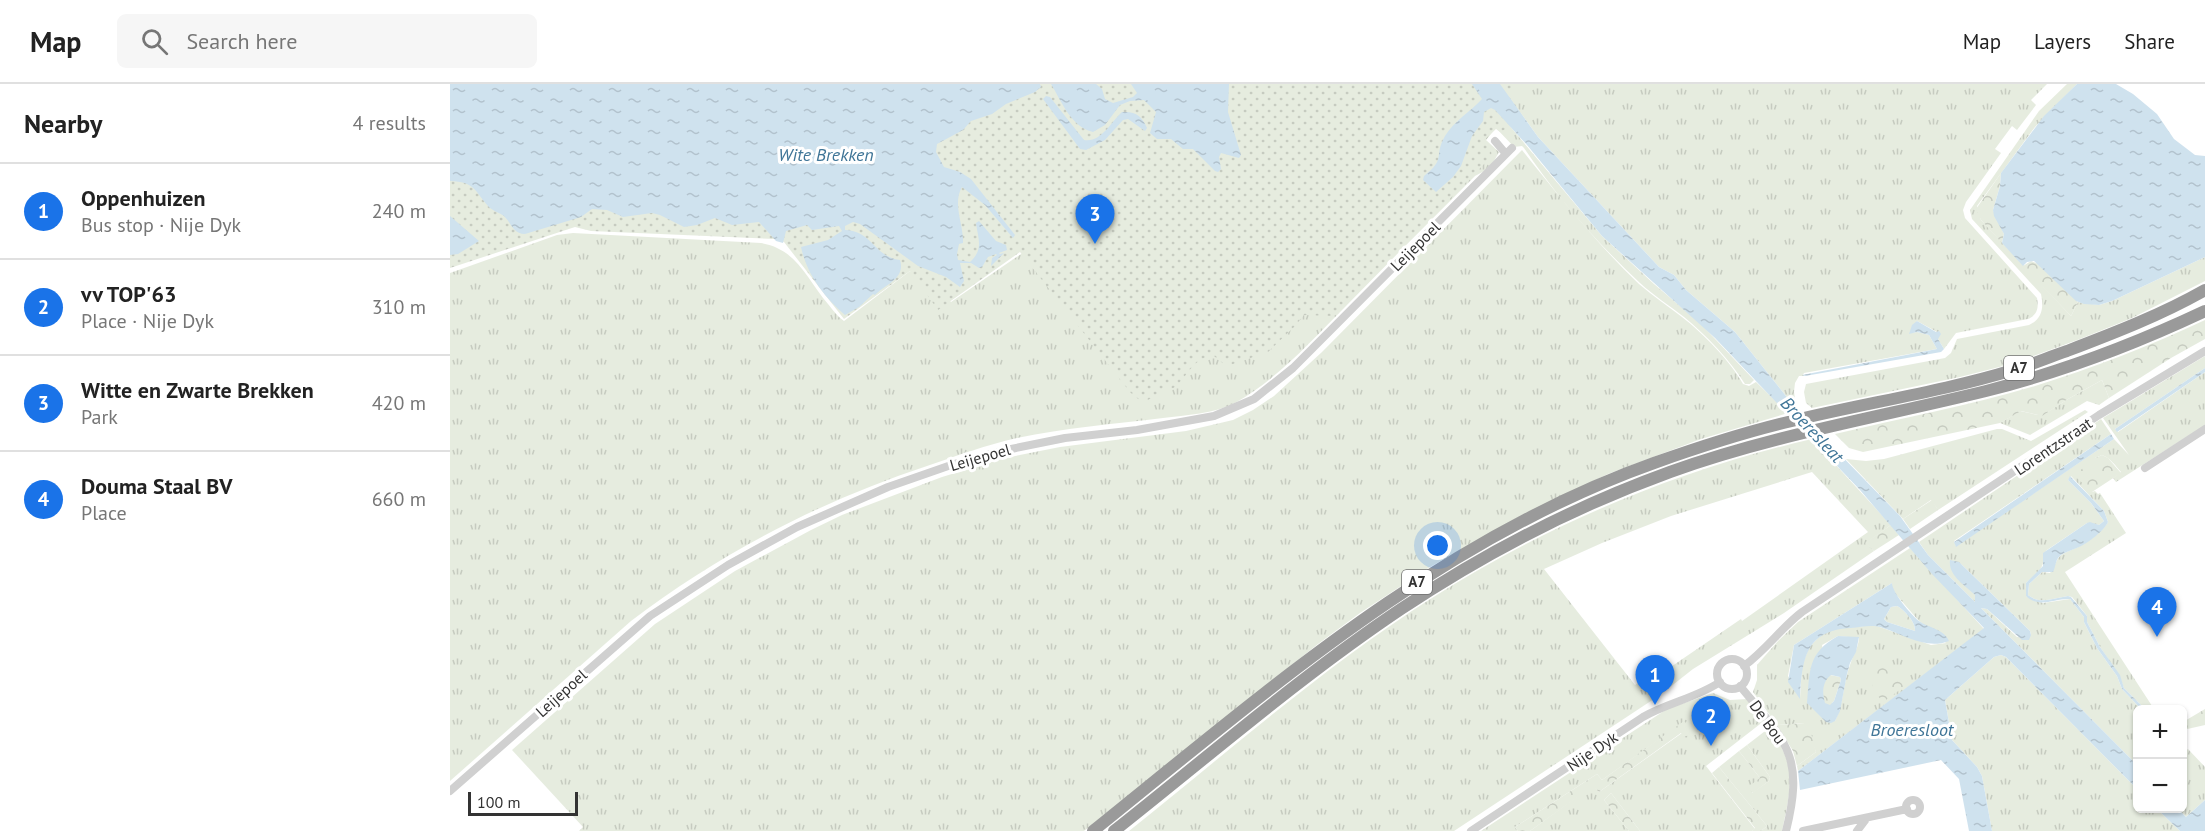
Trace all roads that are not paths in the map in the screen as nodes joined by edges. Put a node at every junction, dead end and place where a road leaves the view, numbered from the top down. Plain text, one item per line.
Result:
1 (1495, 141) dead end
2 (2205, 290) edge
3 (2205, 311) edge
4 (2205, 351) edge
5 (2205, 429) edge
6 (2145, 468) dead end
7 (1744, 666) junction
8 (1720, 682) junction
9 (1740, 686) junction
10 (450, 792) edge
11 (1907, 809) dead end
12 (1866, 819) junction
13 (1093, 831) edge
14 (1114, 831) edge
15 (1471, 831) edge
16 (1786, 831) edge
17 (1803, 831) edge
18 (1857, 831) edge

1 - 10 street, Leijepoel
2 - 13 highway, A7
3 - 14 highway, A7
4 - 7 street, Lorentzstraat
5 - 6 street
7 - 8 street
7 - 9 street
8 - 9 street
8 - 15 street, Nije Dyk
9 - 16 street, De Bou
11 - 12 street
12 - 17 street
12 - 18 street

